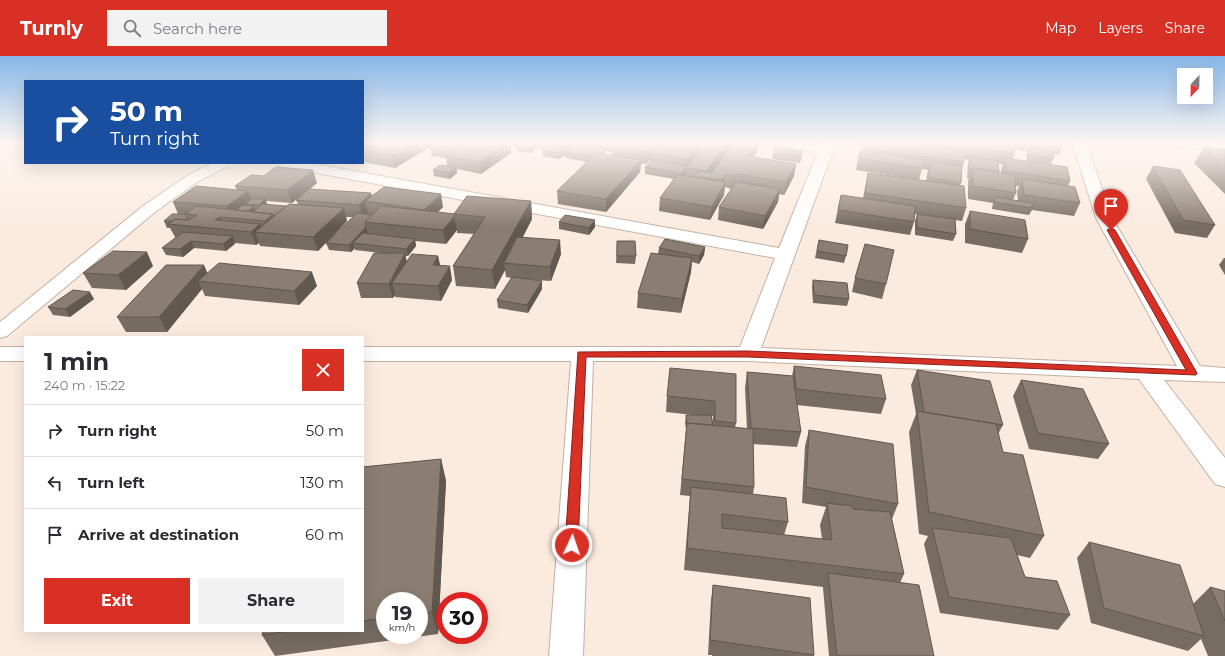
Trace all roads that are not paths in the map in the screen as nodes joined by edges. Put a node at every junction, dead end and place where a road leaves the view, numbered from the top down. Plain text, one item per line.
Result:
1 (209, 170) edge
2 (323, 170) edge
3 (819, 170) edge
4 (1088, 170) edge
5 (786, 255) junction
6 (0, 332) edge
7 (0, 354) edge
8 (24, 354) edge
9 (364, 354) edge
10 (582, 354) junction
11 (748, 354) junction
12 (1145, 371) junction
13 (1192, 373) junction
14 (1225, 375) edge
15 (1225, 477) edge
16 (566, 656) edge

1 - 6 street
2 - 5 street
3 - 5 street
4 - 13 street
5 - 11 street
7 - 8 street
9 - 10 street
10 - 11 street
10 - 16 street
11 - 12 street
12 - 13 street
12 - 15 street
13 - 14 street

